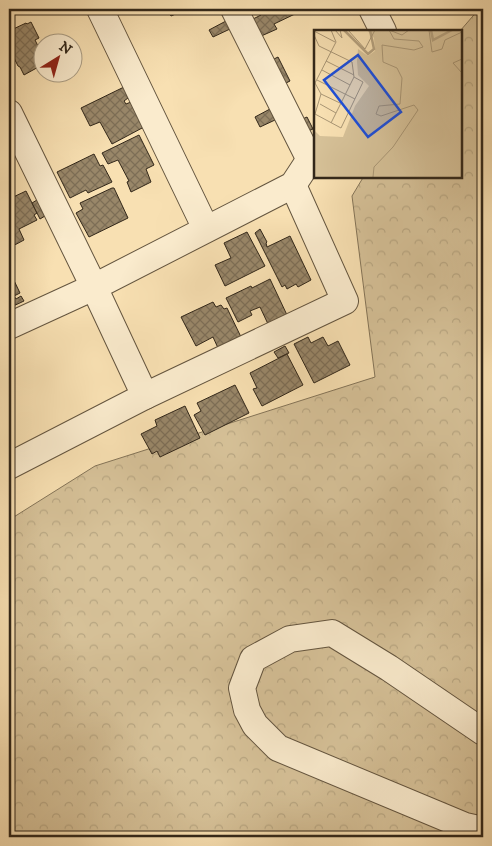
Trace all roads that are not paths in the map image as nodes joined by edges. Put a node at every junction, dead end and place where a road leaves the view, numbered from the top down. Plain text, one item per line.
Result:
1 (100, 9) edge
2 (234, 9) edge
3 (372, 9) edge
4 (382, 30) edge
5 (9, 113) edge
6 (313, 155) edge
7 (293, 185) junction
8 (206, 230) junction
9 (94, 287) junction
10 (9, 326) edge
11 (145, 396) junction
12 (9, 466) edge
13 (483, 732) edge
14 (483, 830) edge

1 - 8 street
2 - 6 street
3 - 4 street
5 - 9 street
6 - 7 street
7 - 8 street
7 - 11 street
8 - 9 street
9 - 10 street
9 - 11 street
11 - 12 street
13 - 14 street

